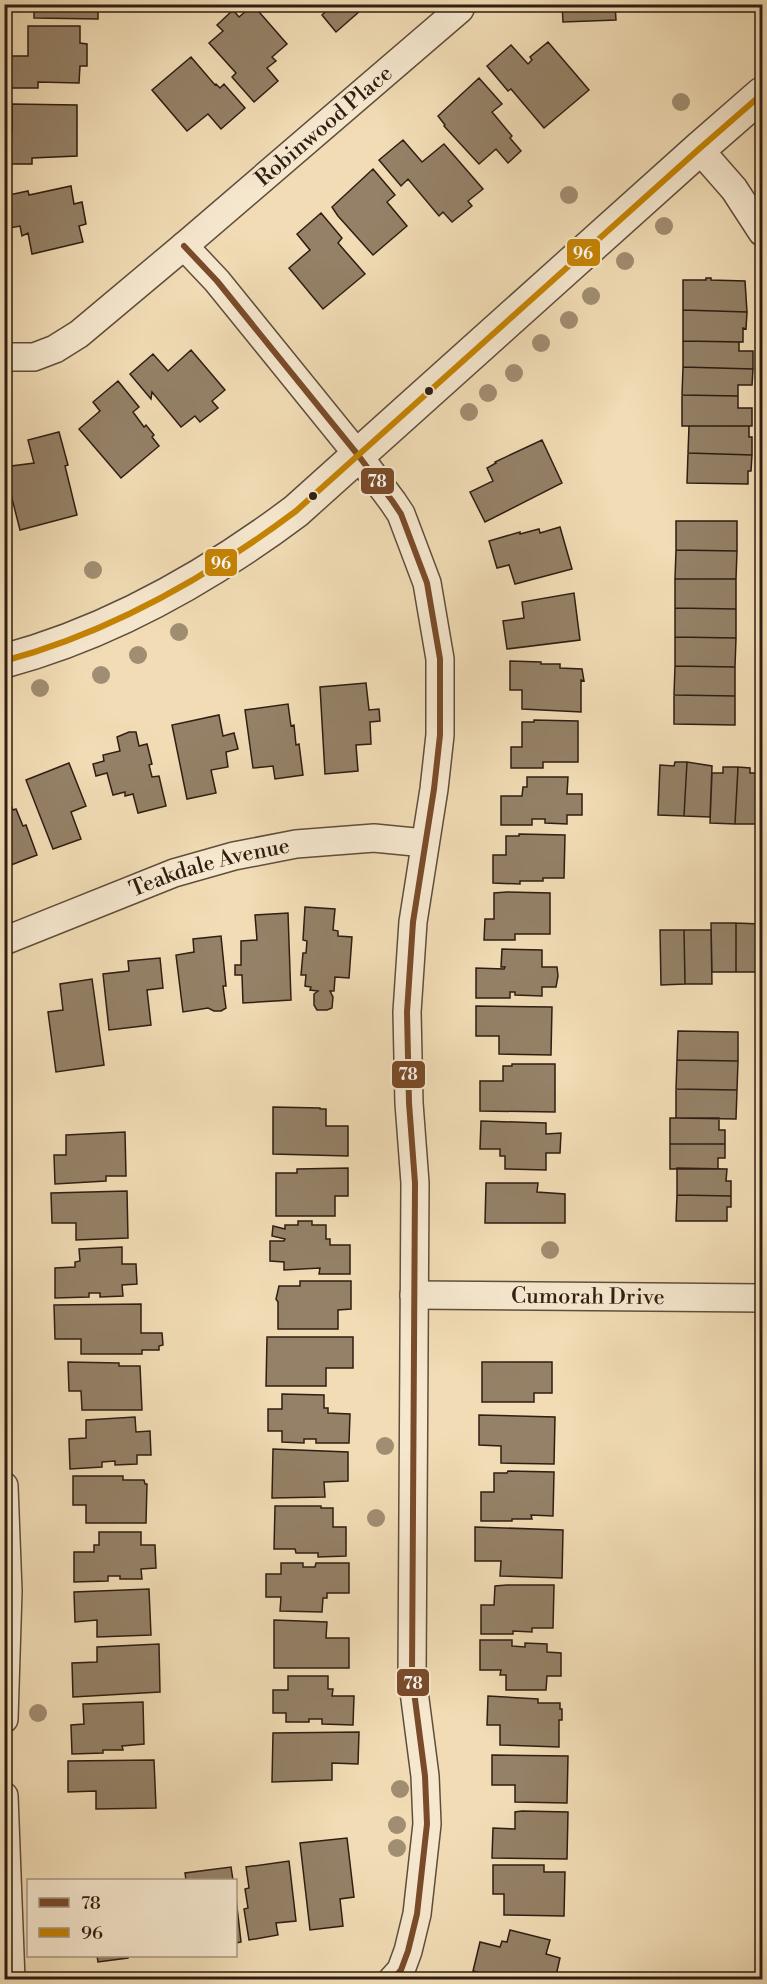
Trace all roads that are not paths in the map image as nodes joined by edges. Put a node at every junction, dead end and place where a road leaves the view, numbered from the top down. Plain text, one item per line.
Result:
1 (462, 4) edge
2 (762, 94) edge
3 (699, 149) junction
4 (762, 232) edge
5 (184, 246) junction
6 (4, 357) edge
7 (358, 455) junction
8 (4, 661) edge
9 (425, 843) junction
10 (4, 940) edge
11 (414, 1295) junction
12 (762, 1298) edge
13 (4, 1486) edge
14 (4, 1719) edge
15 (4, 1796) edge
16 (11, 1980) edge
17 (392, 1980) edge

1 - 5 street, Robinwood Place
2 - 3 street
3 - 4 street
3 - 7 street
5 - 6 street, Robinwood Place
5 - 7 street
7 - 8 street
7 - 9 street
9 - 10 street, Teakdale Avenue
9 - 11 street
11 - 12 street, Cumorah Drive
11 - 17 street
13 - 14 street
15 - 16 street

